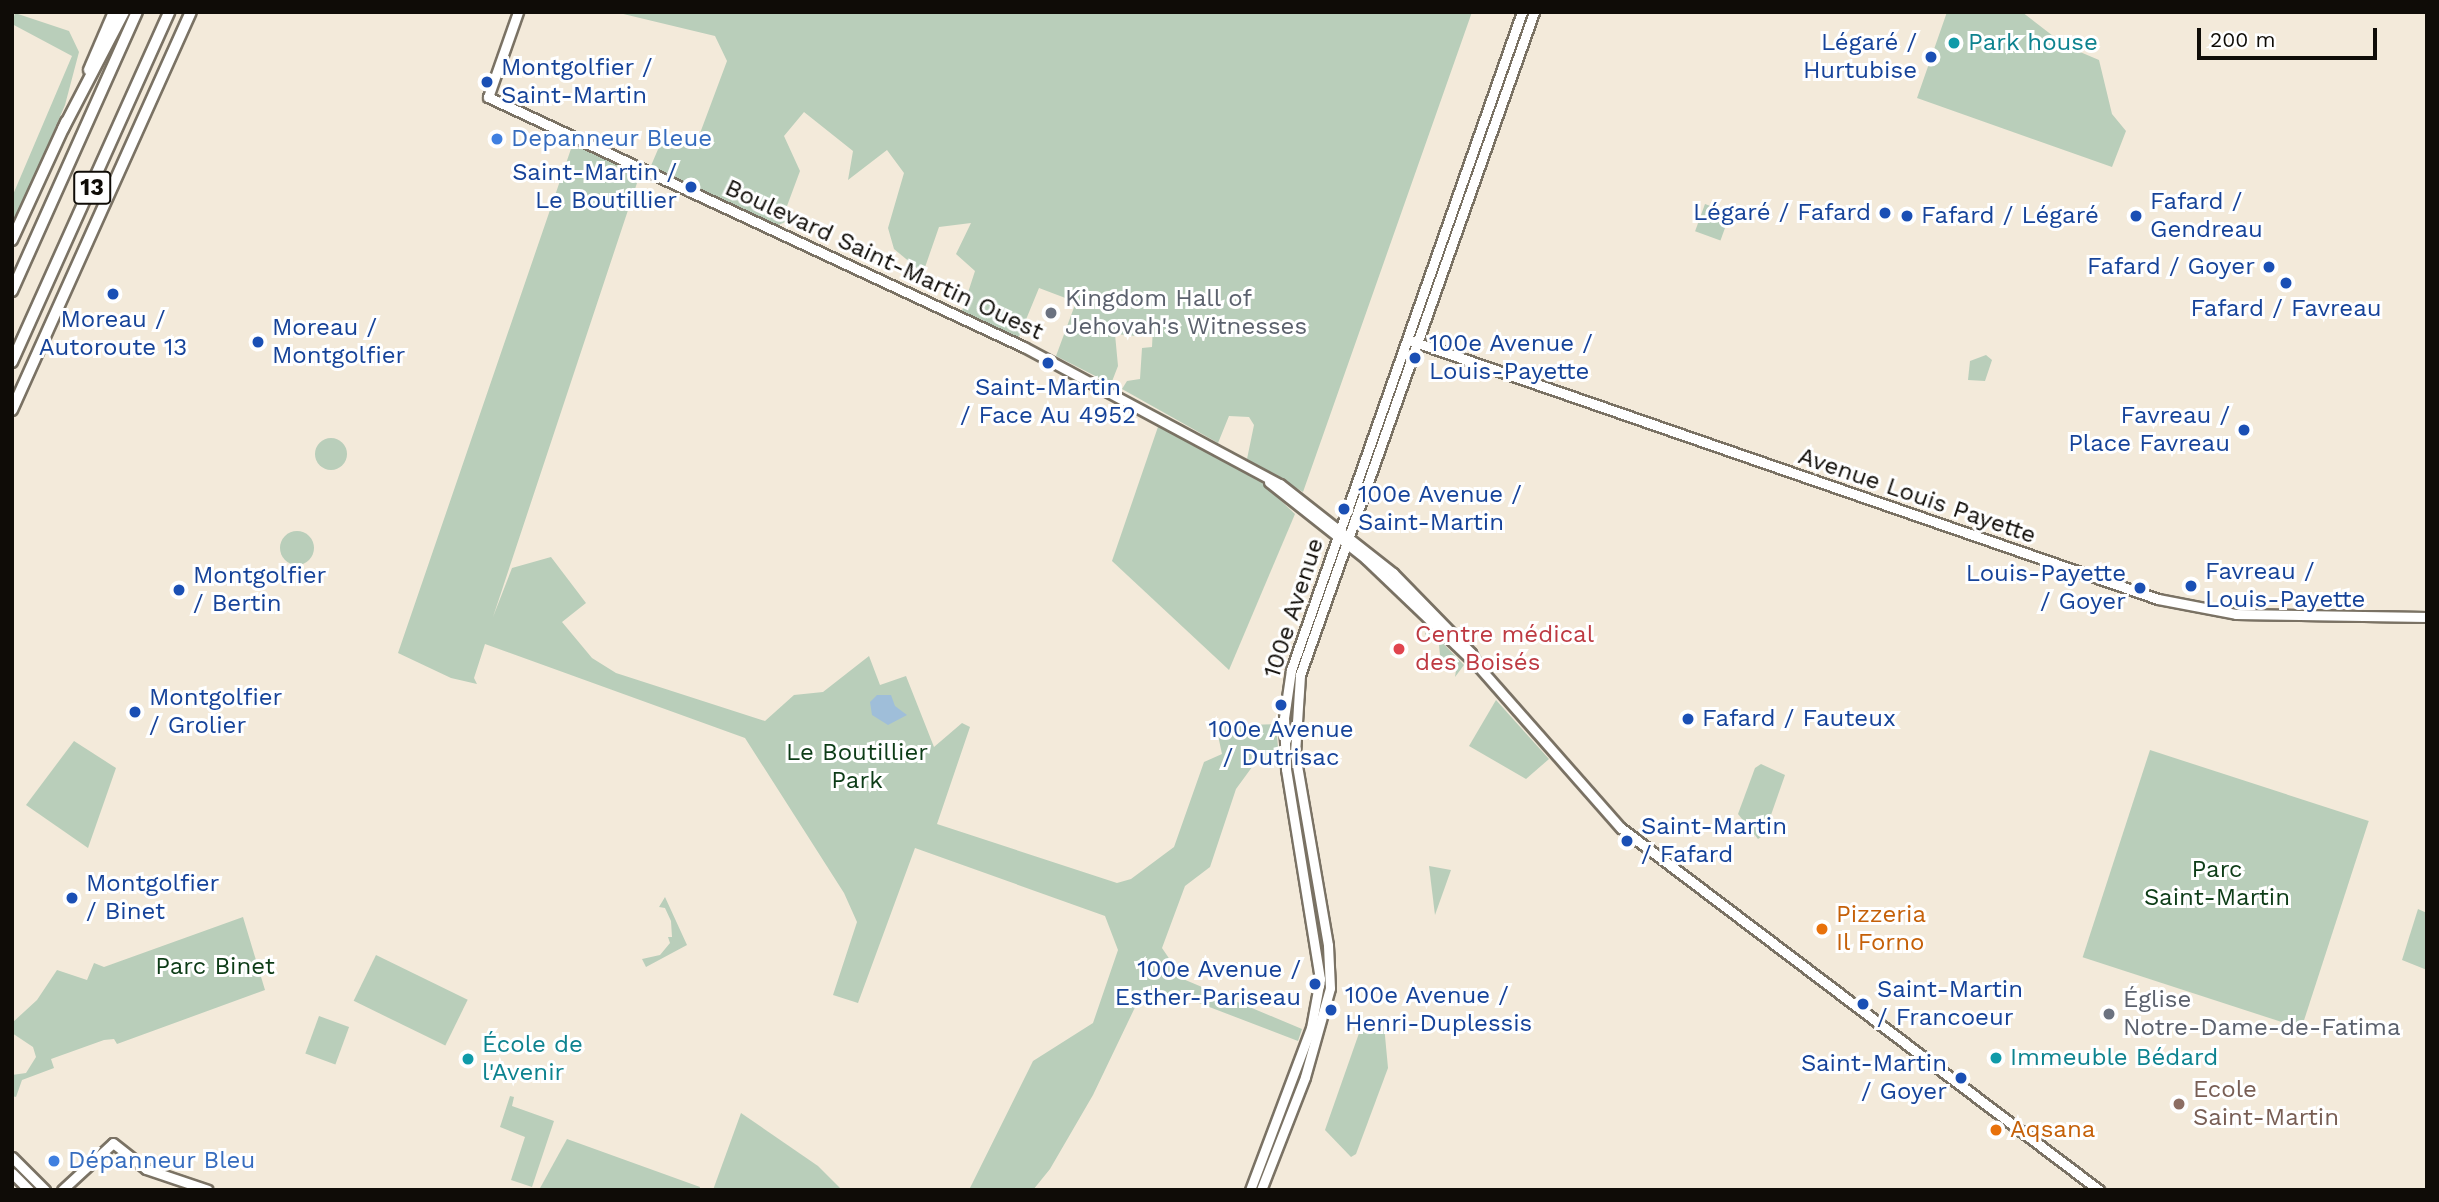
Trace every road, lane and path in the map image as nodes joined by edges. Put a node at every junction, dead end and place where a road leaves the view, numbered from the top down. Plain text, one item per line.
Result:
1 (114, 12) edge
2 (124, 12) edge
3 (137, 12) edge
4 (169, 12) edge
5 (191, 12) edge
6 (197, 12) edge
7 (518, 12) edge
8 (1522, 12) edge
9 (1534, 12) edge
10 (175, 49) junction
11 (63, 130) junction
12 (12, 240) edge
13 (12, 291) edge
14 (1412, 341) junction
15 (12, 362) edge
16 (12, 410) edge
17 (1339, 532) junction
18 (1348, 539) junction
19 (2427, 618) edge
20 (12, 1157) edge
21 (12, 1173) edge
22 (29, 1190) edge
23 (45, 1190) edge
24 (62, 1190) edge
25 (208, 1190) edge
26 (1250, 1190) edge
27 (1261, 1190) edge
28 (2099, 1190) edge

1 - 11 main road
2 - 11 highway
3 - 13 highway, 13
4 - 15 highway, 13
5 - 10 main road
6 - 10 main road
7 - 17 street, Boulevard Saint-Martin Ouest
8 - 14 street, 100e Avenue
9 - 14 street, 100e Avenue
10 - 16 main road
11 - 12 main road
14 - 17 street, 100e Avenue
14 - 18 street, 100e Avenue
14 - 19 street, Avenue Louis Payette
17 - 18 street, Boulevard Saint-Martin Ouest
17 - 26 street, 100e Avenue
18 - 27 street, 100e Avenue
18 - 28 street, Boulevard Saint-Martin Ouest
20 - 23 street
21 - 22 street
24 - 25 street

